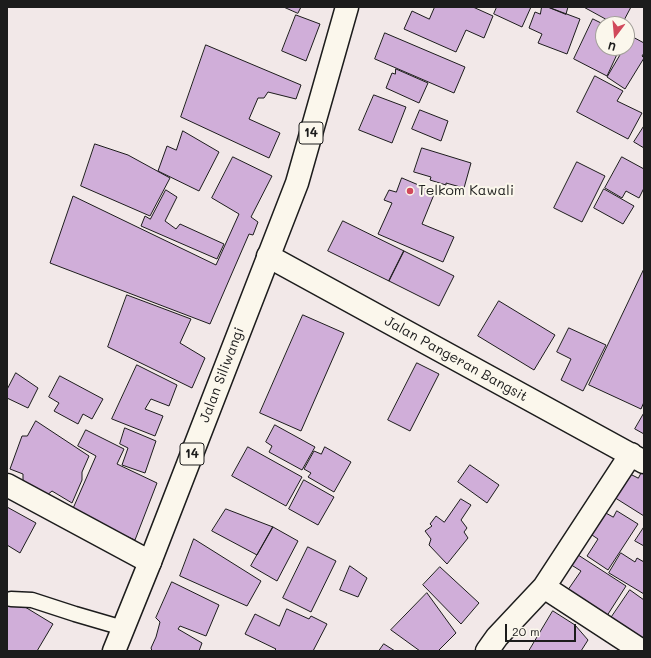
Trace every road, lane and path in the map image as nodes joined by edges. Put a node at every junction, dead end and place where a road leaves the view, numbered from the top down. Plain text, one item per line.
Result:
1 (347, 7) edge
2 (268, 256) junction
3 (637, 458) edge
4 (7, 485) edge
5 (150, 562) junction
6 (544, 587) junction
7 (11, 599) dead end
8 (123, 628) junction
9 (114, 651) edge
10 (487, 651) edge
11 (642, 651) edge

1 - 2 main road, 14
2 - 3 main road, Jalan Pangeran Bangsit
2 - 5 main road, Jalan Siliwangi / 14
3 - 6 main road
4 - 5 main road
5 - 8 main road, Jalan Siliwangi / 14
6 - 10 main road
6 - 11 main road
7 - 8 lane
8 - 9 main road, Jalan Siliwangi / 14

